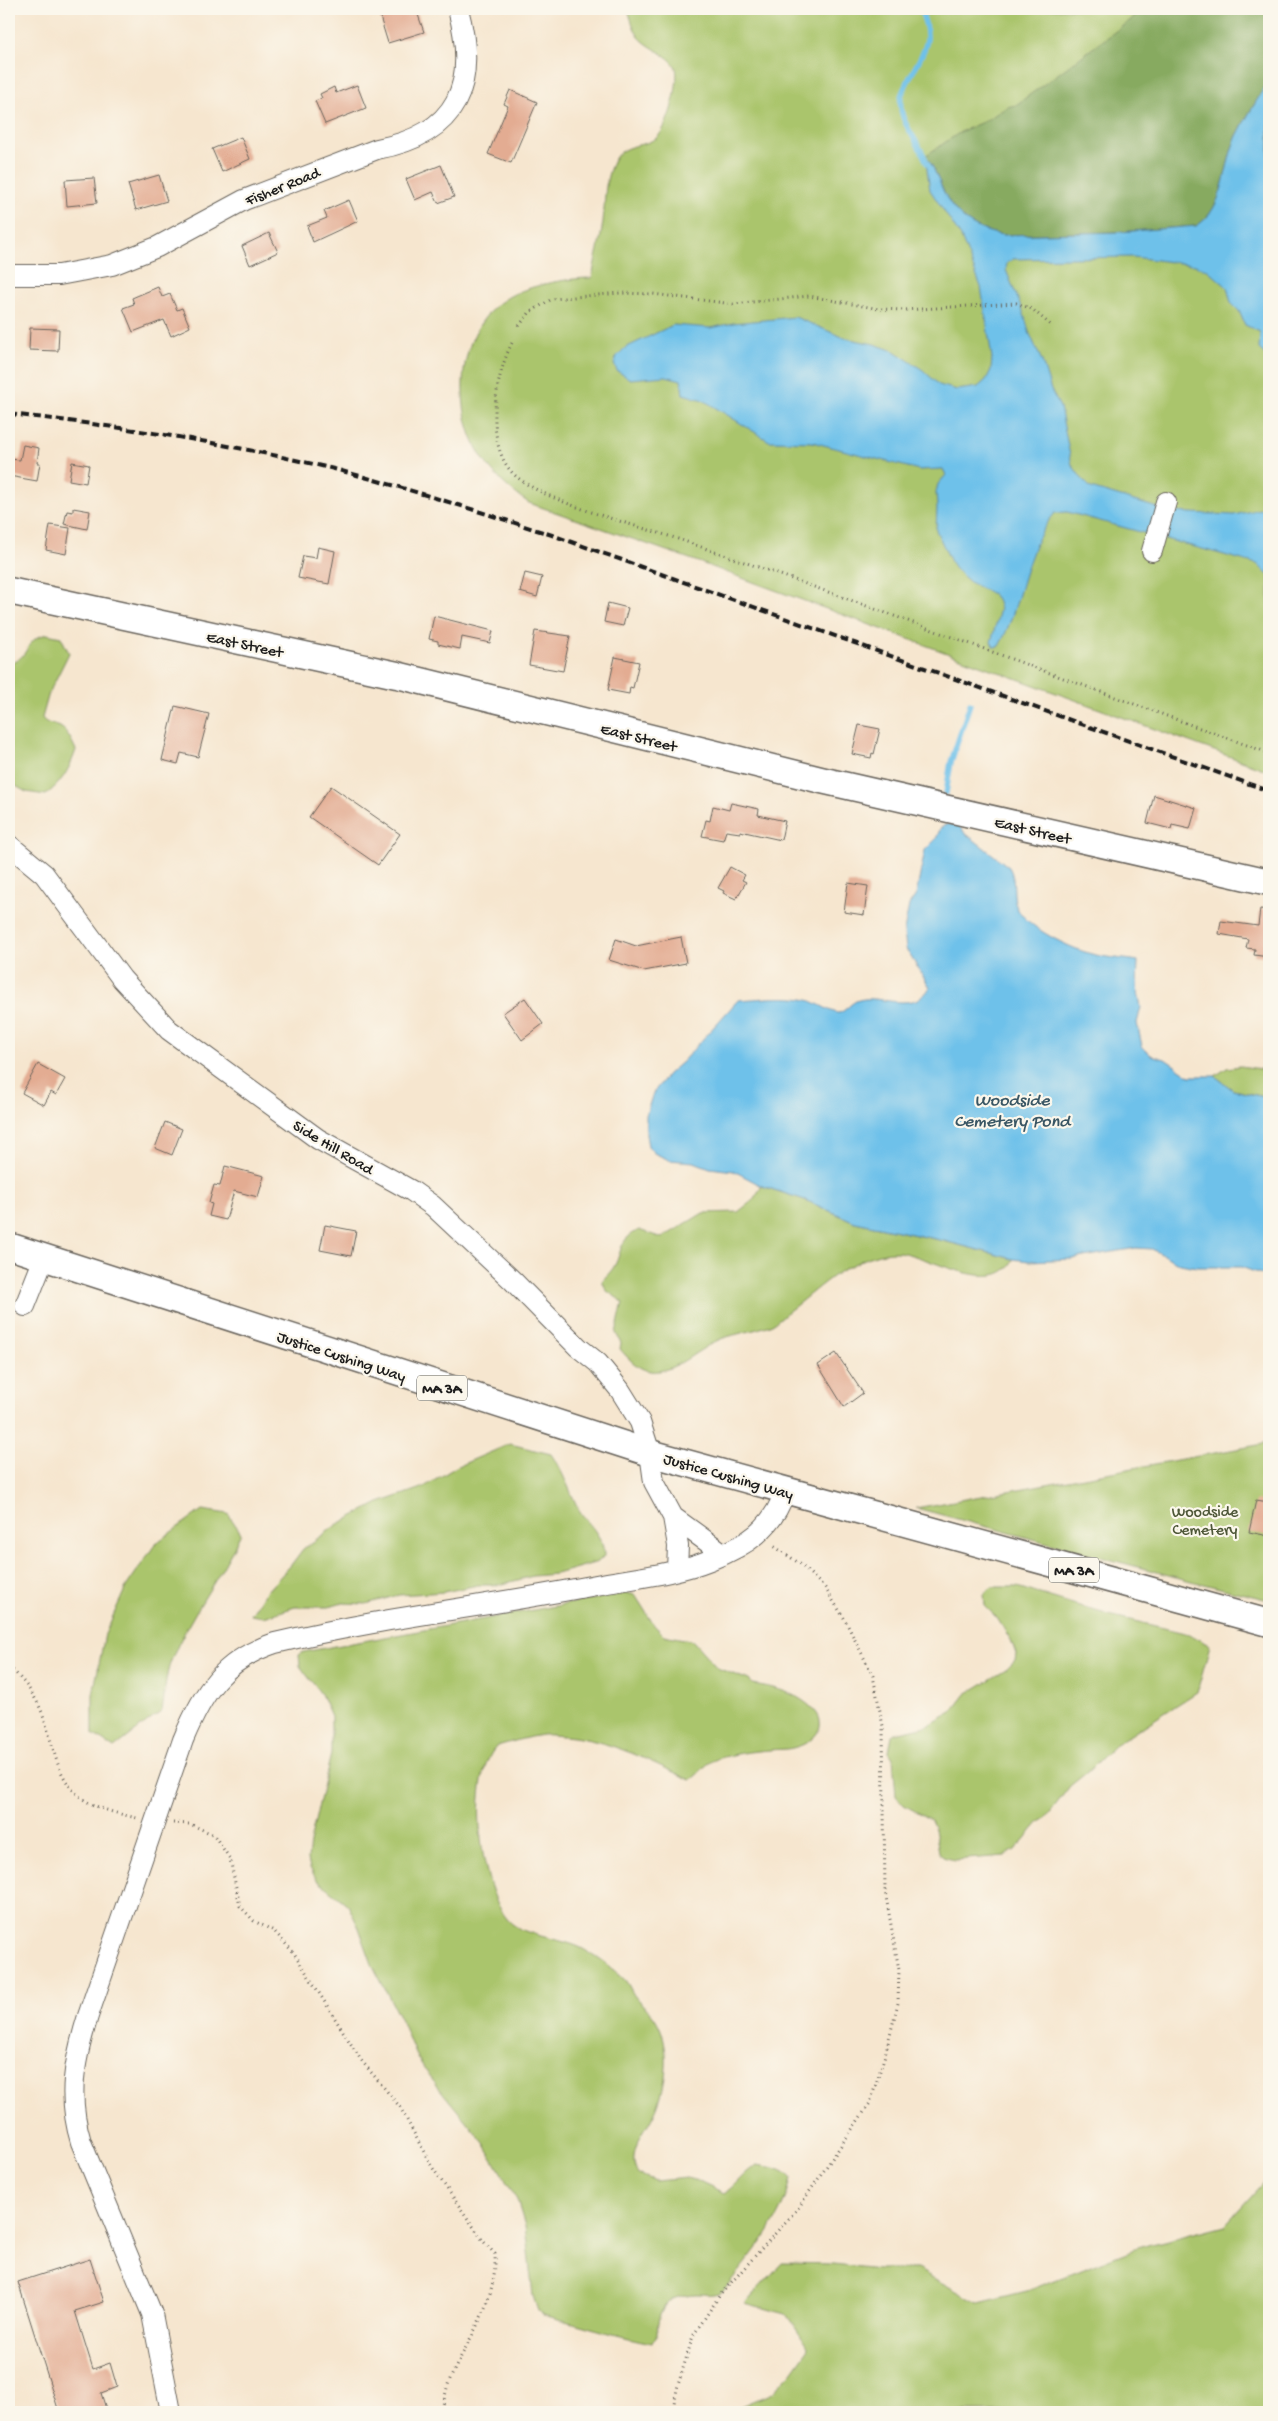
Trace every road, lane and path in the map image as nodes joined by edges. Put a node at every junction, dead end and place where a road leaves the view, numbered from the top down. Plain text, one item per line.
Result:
1 (458, 9) edge
2 (9, 276) edge
3 (519, 326) dead end
4 (1053, 327) dead end
5 (512, 343) dead end
6 (1166, 502) dead end
7 (1152, 551) dead end
8 (9, 592) edge
9 (1269, 753) edge
10 (9, 845) edge
11 (1269, 882) edge
12 (9, 1246) edge
13 (44, 1258) junction
14 (25, 1306) dead end
15 (650, 1453) junction
16 (785, 1491) junction
17 (673, 1518) junction
18 (759, 1534) junction
19 (724, 1554) junction
20 (677, 1570) junction
21 (1269, 1623) edge
22 (9, 1667) edge
23 (156, 1822) junction
24 (171, 2412) edge
25 (441, 2412) edge
26 (672, 2412) edge

1 - 2 street, Fisher Road
3 - 4 path
5 - 9 path
6 - 7 street
8 - 11 main road, East Street
10 - 15 street, Side Hill Road
12 - 13 main road, Justice Cushing Way / MA 3A
13 - 14 street
13 - 15 main road, Justice Cushing Way / MA 3A
15 - 16 main road, Justice Cushing Way / MA 3A
15 - 17 street, Side Hill Road
16 - 18 street
16 - 21 main road, Justice Cushing Way / MA 3A
17 - 19 street
17 - 20 street
18 - 19 street
18 - 26 path
19 - 20 street
20 - 23 street
22 - 23 path
23 - 24 street
23 - 25 path

